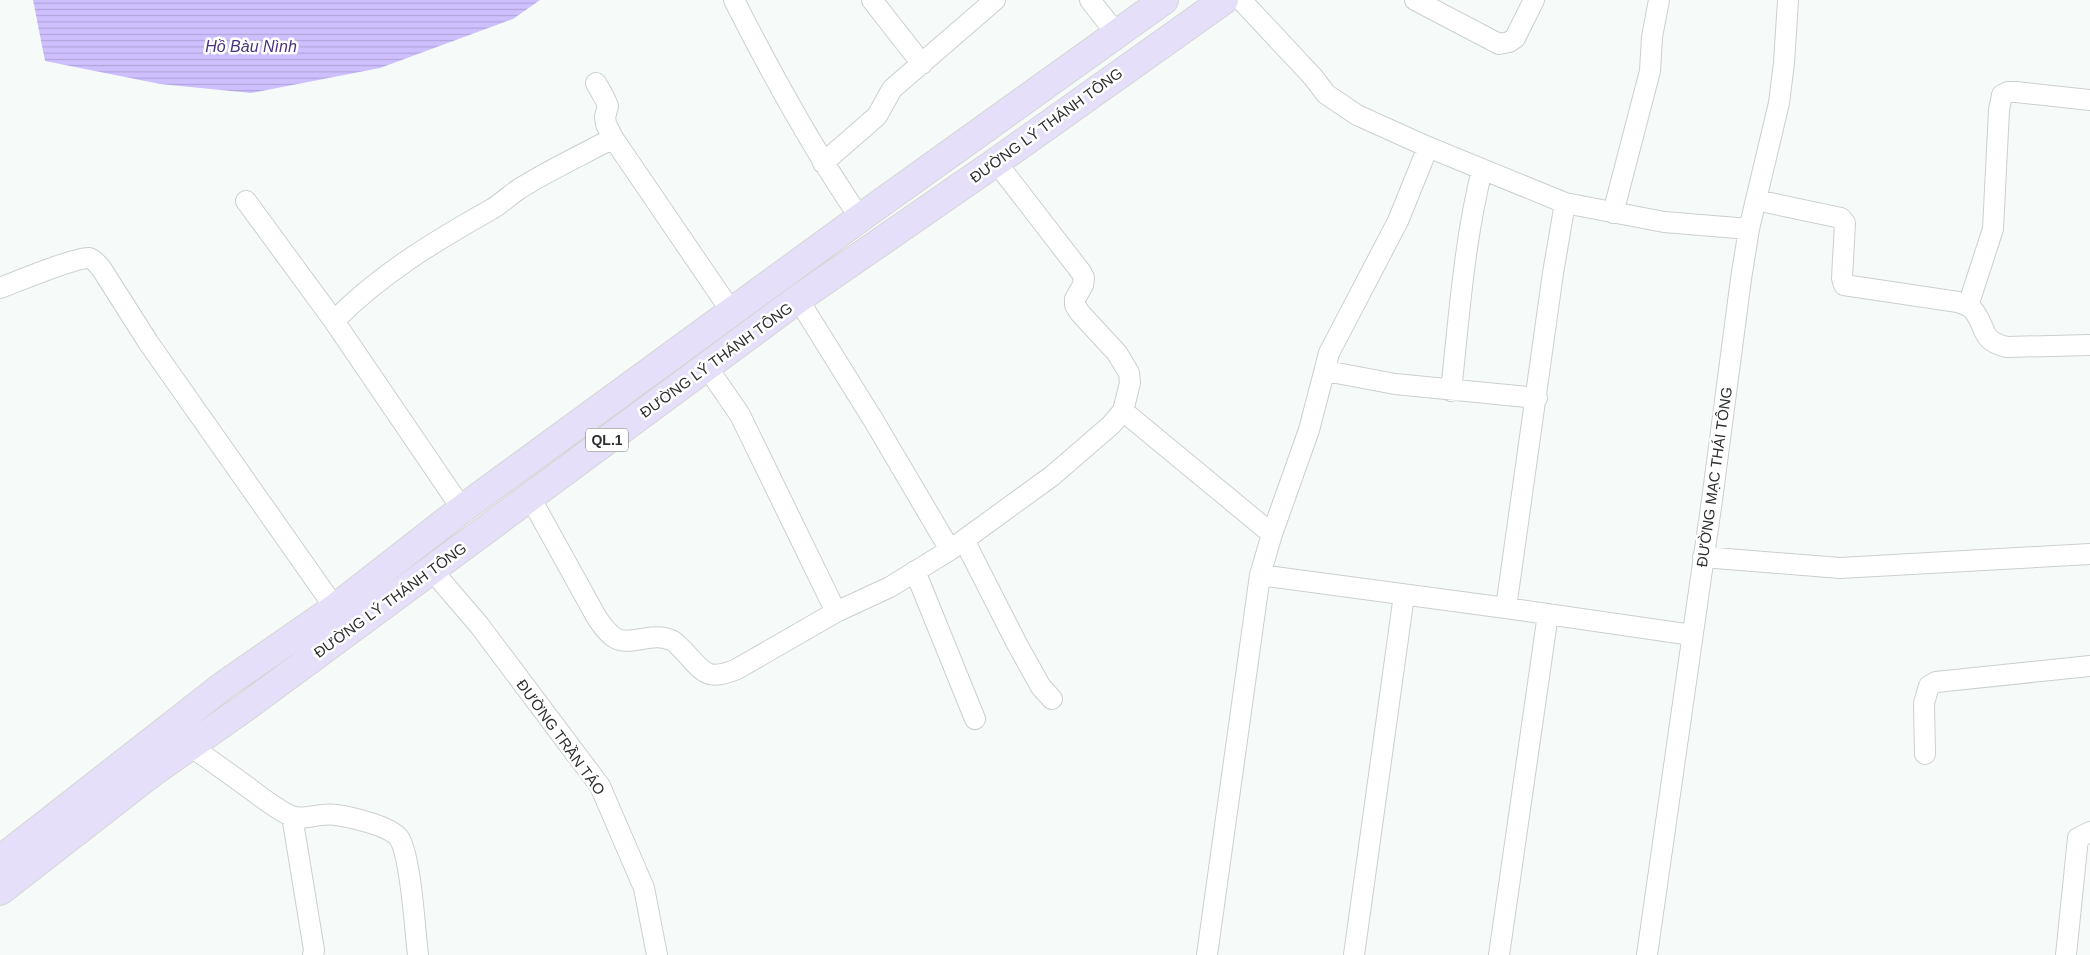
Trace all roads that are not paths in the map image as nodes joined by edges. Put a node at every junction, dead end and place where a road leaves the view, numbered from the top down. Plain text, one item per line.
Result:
1 (734, 0) edge
2 (872, 0) edge
3 (995, 0) edge
4 (1090, 0) edge
5 (1164, 0) edge
6 (1224, 0) edge
7 (1241, 0) edge
8 (1415, 0) edge
9 (1534, 0) edge
10 (1660, 0) edge
11 (1788, 0) edge
12 (1108, 23) dead end
13 (922, 64) junction
14 (596, 83) dead end
15 (2090, 100) edge
16 (613, 138) junction
17 (1428, 147) junction
18 (996, 162) junction
19 (824, 163) junction
20 (1482, 170) junction
21 (1756, 200) junction
22 (246, 201) dead end
23 (1565, 203) junction
24 (1613, 213) junction
25 (860, 218) junction
26 (1750, 229) junction
27 (0, 288) edge
28 (798, 299) junction
29 (1968, 306) junction
30 (731, 311) junction
31 (334, 321) junction
32 (2090, 345) edge
33 (707, 366) junction
34 (1326, 371) junction
35 (1451, 391) junction
36 (1537, 398) junction
37 (1123, 411) junction
38 (530, 497) junction
39 (462, 509) junction
40 (484, 533) junction
41 (1272, 534) junction
42 (957, 545) junction
43 (2090, 554) edge
44 (1703, 557) junction
45 (431, 569) junction
46 (915, 571) junction
47 (1260, 575) junction
48 (1404, 595) junction
49 (335, 608) junction
50 (1506, 608) junction
51 (836, 612) junction
52 (1548, 614) junction
53 (1692, 635) junction
54 (2090, 666) edge
55 (1052, 699) dead end
56 (975, 719) dead end
57 (190, 746) junction
58 (1925, 754) dead end
59 (292, 816) junction
60 (2090, 832) edge
61 (0, 860) edge
62 (0, 891) edge
63 (313, 955) edge
64 (418, 955) edge
65 (657, 955) edge
66 (1207, 955) edge
67 (1354, 955) edge
68 (1499, 955) edge
69 (1647, 955) edge
70 (2066, 955) edge

1 - 19 street
2 - 13 street
3 - 13 street
4 - 12 street
5 - 25 main road, ĐƯỜNG LÝ THÁNH TÔNG / QL.1
6 - 18 main road, ĐƯỜNG LÝ THÁNH TÔNG / QL.1
7 - 17 street
8 - 9 street
10 - 24 street
11 - 21 street, ĐƯỜNG MẠC THÁI TÔNG
13 - 19 street
14 - 16 street
15 - 29 street
16 - 30 street
16 - 31 street
17 - 20 street
17 - 34 street
18 - 28 main road, ĐƯỜNG LÝ THÁNH TÔNG / QL.1
18 - 37 street
19 - 25 street
20 - 23 street
20 - 35 street
21 - 26 street, ĐƯỜNG MẠC THÁI TÔNG
21 - 29 street
22 - 31 street
23 - 24 street
23 - 36 street
24 - 26 street
25 - 30 main road, ĐƯỜNG LÝ THÁNH TÔNG / QL.1
26 - 44 street, ĐƯỜNG MẠC THÁI TÔNG
27 - 49 street
28 - 33 main road, ĐƯỜNG LÝ THÁNH TÔNG / QL.1
28 - 42 street
29 - 32 street
30 - 39 main road, ĐƯỜNG LÝ THÁNH TÔNG / QL.1
31 - 39 street
33 - 38 main road, ĐƯỜNG LÝ THÁNH TÔNG / QL.1
33 - 51 street
34 - 35 street
34 - 41 street
35 - 36 street
36 - 50 street
37 - 41 street
37 - 42 street
38 - 40 main road, ĐƯỜNG LÝ THÁNH TÔNG / QL.1
38 - 51 street
39 - 40 main road
39 - 49 main road, ĐƯỜNG LÝ THÁNH TÔNG / QL.1
40 - 45 main road, ĐƯỜNG LÝ THÁNH TÔNG / QL.1
41 - 47 street
42 - 46 street
42 - 55 street
43 - 44 street
44 - 53 street, ĐƯỜNG MẠC THÁI TÔNG
45 - 57 main road, ĐƯỜNG LÝ THÁNH TÔNG / QL.1
45 - 65 street, ĐƯỜNG TRẦN TÁO
46 - 51 street
46 - 56 street
47 - 48 street
47 - 66 street
48 - 50 street
48 - 67 street
49 - 61 main road, ĐƯỜNG LÝ THÁNH TÔNG / QL.1
50 - 52 street
52 - 53 street
52 - 68 street
53 - 69 street, ĐƯỜNG MẠC THÁI TÔNG
54 - 58 street
57 - 59 street
57 - 62 main road, ĐƯỜNG LÝ THÁNH TÔNG / QL.1
59 - 63 street
59 - 64 street
60 - 70 street

